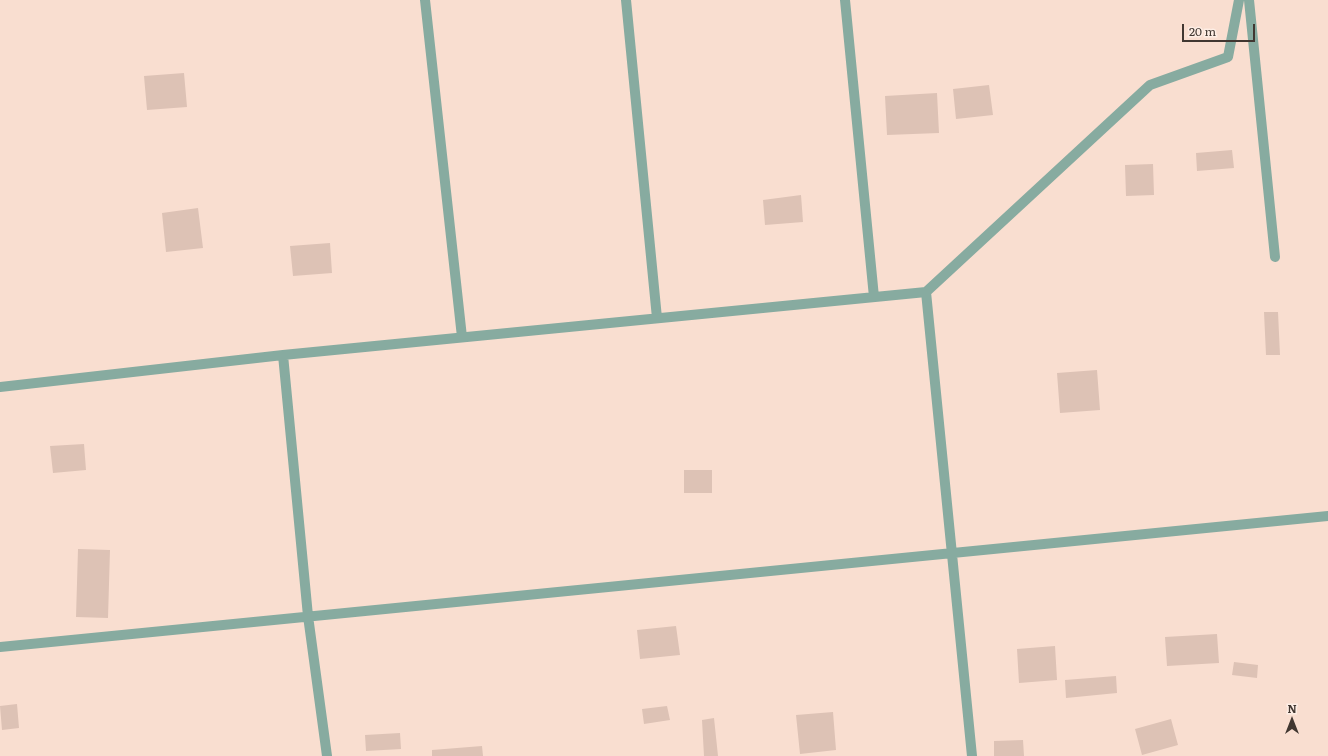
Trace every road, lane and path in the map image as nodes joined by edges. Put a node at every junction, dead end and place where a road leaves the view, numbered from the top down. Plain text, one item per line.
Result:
1 (425, 0) edge
2 (626, 0) edge
3 (845, 0) edge
4 (1240, 0) edge
5 (1249, 0) edge
6 (1275, 257) dead end
7 (926, 292) junction
8 (874, 297) junction
9 (657, 318) junction
10 (462, 337) junction
11 (283, 355) junction
12 (0, 387) edge
13 (1328, 516) edge
14 (952, 553) junction
15 (308, 616) junction
16 (0, 646) edge
17 (327, 756) edge
18 (972, 756) edge

1 - 10 street
2 - 9 street
3 - 8 street
4 - 7 street
5 - 6 street
7 - 8 street
7 - 14 street
8 - 9 street
9 - 10 street
10 - 11 street
11 - 12 street
11 - 15 street
13 - 14 street
14 - 15 street
14 - 18 street
15 - 16 street
15 - 17 street

